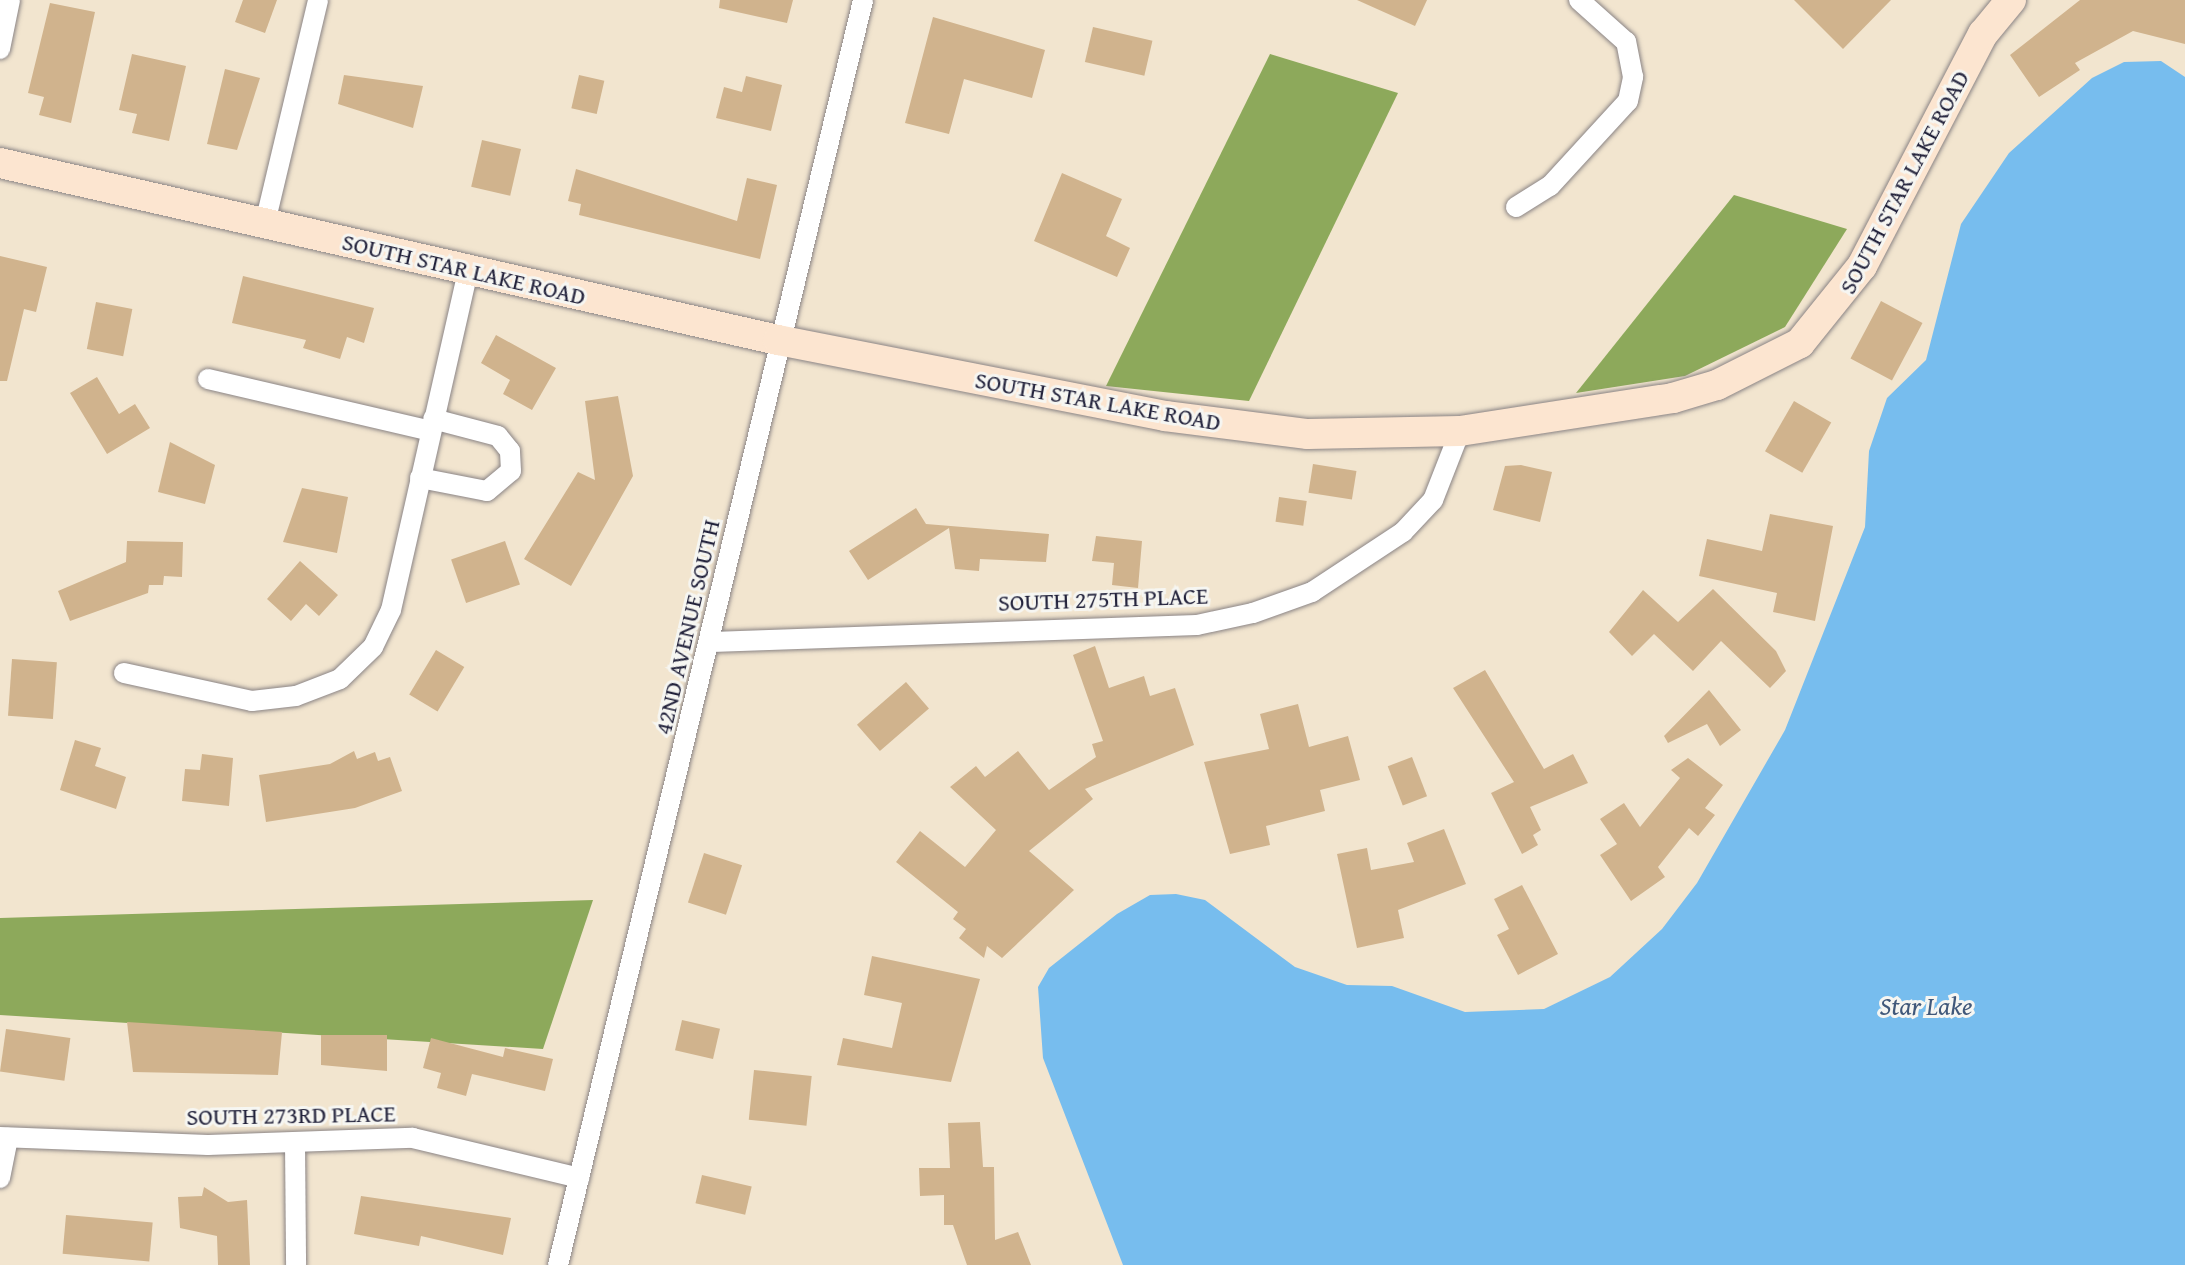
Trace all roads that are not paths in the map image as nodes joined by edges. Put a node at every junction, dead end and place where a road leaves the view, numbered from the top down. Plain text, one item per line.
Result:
1 (10, 0) edge
2 (318, 0) edge
3 (863, 0) edge
4 (1579, 0) edge
5 (2011, 0) edge
6 (0, 49) edge
7 (0, 163) edge
8 (1516, 207) dead end
9 (265, 223) junction
10 (468, 271) junction
11 (778, 340) junction
12 (208, 379) dead end
13 (432, 425) junction
14 (1460, 431) junction
15 (420, 478) junction
16 (712, 642) junction
17 (124, 673) dead end
18 (4, 1137) edge
19 (295, 1142) junction
20 (0, 1178) edge
21 (579, 1178) junction
22 (296, 1265) edge
23 (558, 1265) edge

1 - 6 street
2 - 9 street
3 - 11 street, 42ND AVENUE SOUTH
4 - 8 street
5 - 14 street, SOUTH STAR LAKE ROAD
7 - 9 street, SOUTH STAR LAKE ROAD
9 - 10 street, SOUTH STAR LAKE ROAD
10 - 11 street, SOUTH STAR LAKE ROAD
10 - 13 street
11 - 14 street, SOUTH STAR LAKE ROAD
11 - 16 street, 42ND AVENUE SOUTH
12 - 13 street
13 - 15 street
13 - 15 street
14 - 16 street, SOUTH 275TH PLACE
15 - 17 street
16 - 21 street, 42ND AVENUE SOUTH
18 - 19 street, SOUTH 273RD PLACE
18 - 20 street
19 - 21 street, SOUTH 273RD PLACE
19 - 22 street
21 - 23 street, 42ND AVENUE SOUTH

